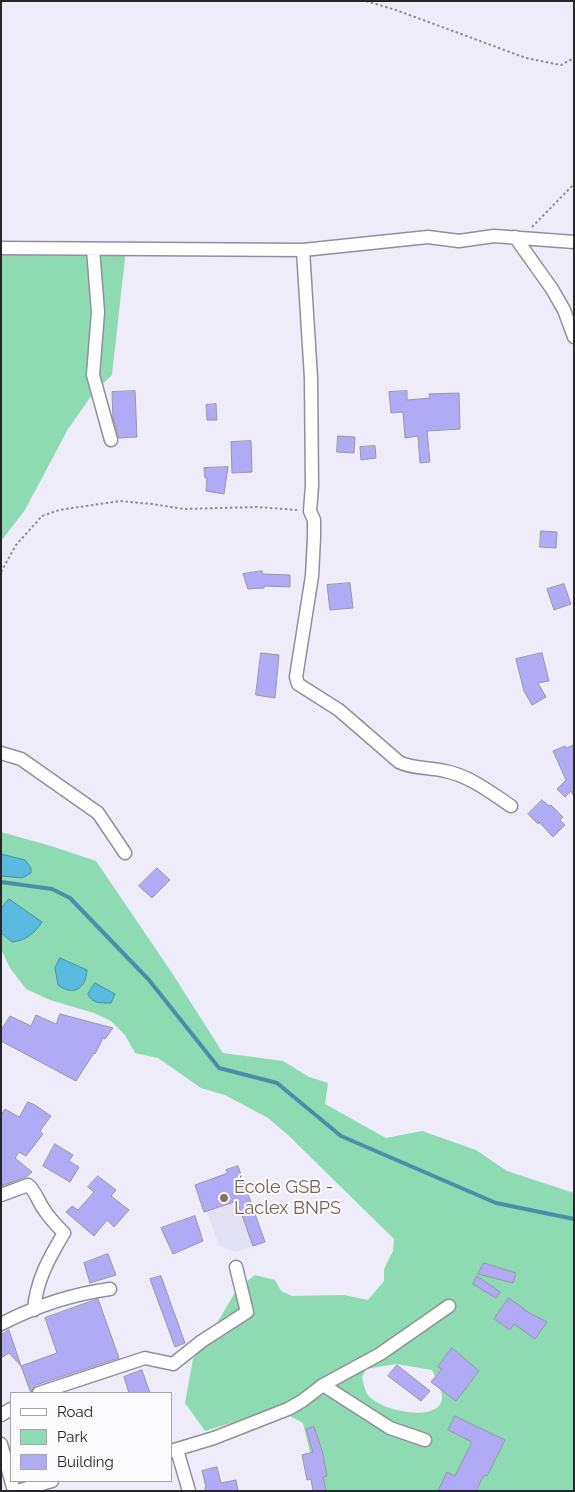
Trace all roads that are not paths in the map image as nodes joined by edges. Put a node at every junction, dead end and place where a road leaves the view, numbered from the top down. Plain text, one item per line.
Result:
1 (515, 237) junction
2 (574, 242) edge
3 (1, 248) edge
4 (93, 249) junction
5 (303, 250) junction
6 (574, 338) edge
7 (111, 440) dead end
8 (1, 753) edge
9 (512, 806) dead end
10 (125, 852) dead end
11 (1, 1195) edge
12 (236, 1268) dead end
13 (110, 1289) dead end
14 (449, 1306) dead end
15 (34, 1310) junction
16 (1, 1324) edge
17 (323, 1384) junction
18 (42, 1392) edge
19 (425, 1440) dead end
20 (1, 1444) edge
21 (174, 1450) edge
22 (10, 1472) edge
23 (48, 1482) edge
24 (16, 1491) edge
25 (189, 1491) edge

1 - 2 street
1 - 5 street
1 - 6 street
3 - 4 street
4 - 5 street
4 - 7 street
5 - 9 street
8 - 10 street
11 - 15 street
12 - 18 street
13 - 15 street
14 - 17 street
15 - 16 street
17 - 19 street
17 - 21 street
20 - 22 street
21 - 25 street
23 - 24 street

